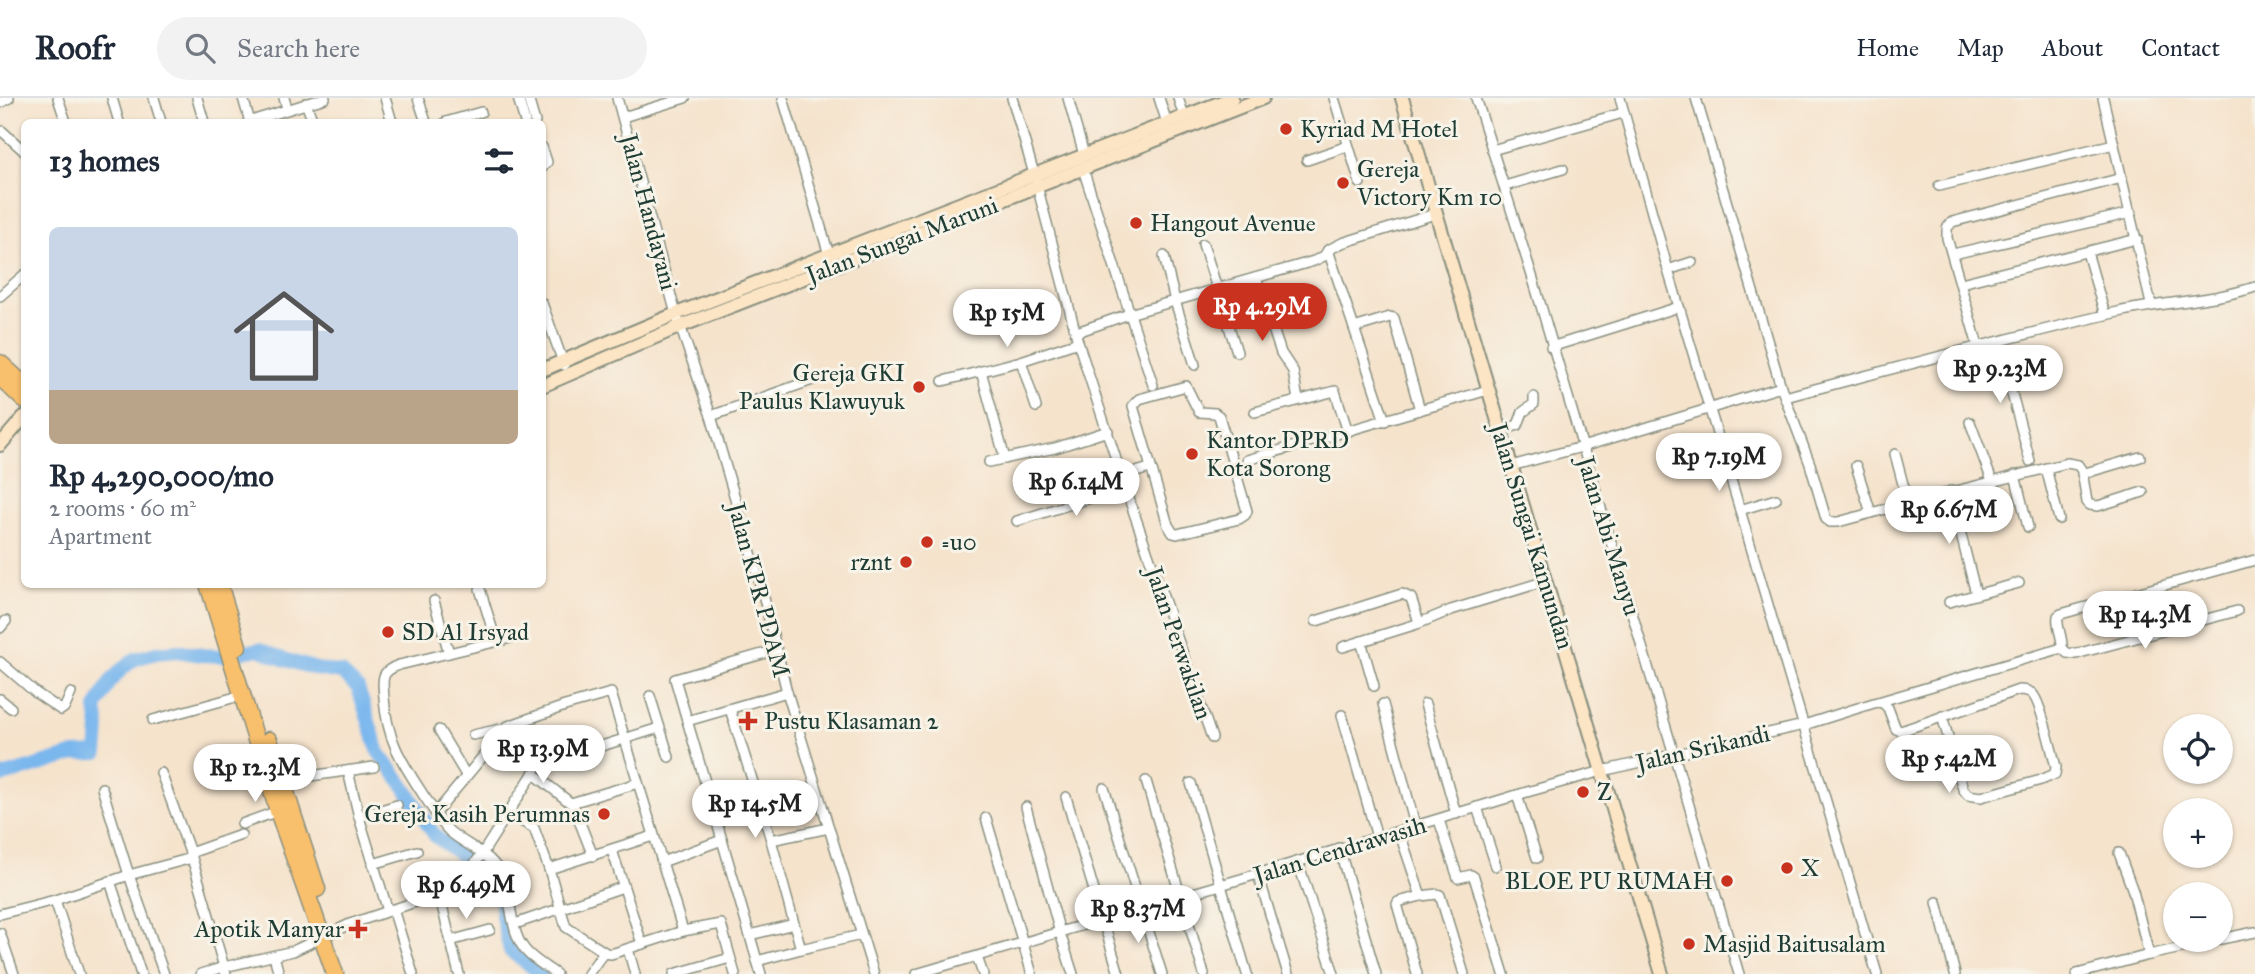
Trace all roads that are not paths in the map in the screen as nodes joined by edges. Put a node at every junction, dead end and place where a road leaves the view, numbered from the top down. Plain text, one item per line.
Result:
1 (9, 98) edge
2 (58, 98) edge
3 (112, 98) edge
4 (154, 98) edge
5 (197, 98) edge
6 (243, 98) edge
7 (284, 98) edge
8 (325, 98) edge
9 (385, 98) edge
10 (418, 98) edge
11 (518, 98) edge
12 (528, 98) edge
13 (617, 98) edge
14 (685, 98) edge
15 (783, 98) edge
16 (1012, 98) edge
17 (1068, 98) edge
18 (1159, 98) edge
19 (1178, 98) edge
20 (1232, 98) edge
21 (1263, 98) edge
22 (1334, 98) edge
23 (1402, 98) edge
24 (1476, 98) edge
25 (1620, 98) edge
26 (1696, 98) edge
27 (2104, 98) edge
28 (0, 103) edge
29 (306, 103) junction
30 (287, 108) junction
31 (481, 112) dead end
32 (1623, 113) junction
33 (1184, 116) junction
34 (623, 117) junction
35 (65, 119) edge
36 (119, 119) edge
37 (160, 119) edge
38 (203, 119) edge
39 (250, 119) edge
40 (259, 119) edge
41 (312, 119) edge
42 (391, 119) edge
43 (425, 119) edge
44 (456, 119) edge
45 (524, 119) edge
46 (534, 119) edge
47 (1167, 123) junction
48 (1, 131) edge
49 (2114, 144) junction
50 (1348, 146) junction
51 (21, 148) edge
52 (1492, 150) junction
53 (1084, 155) junction
54 (1307, 160) dead end
55 (1083, 169) junction
56 (1563, 169) dead end
57 (2122, 178) junction
58 (1036, 180) junction
59 (1360, 183) dead end
60 (1504, 186) junction
61 (1939, 186) dead end
62 (1435, 214) junction
63 (2130, 214) junction
64 (2137, 239) junction
65 (1203, 244) dead end
66 (1328, 250) junction
67 (2087, 252) junction
68 (1953, 254) junction
69 (830, 255) junction
70 (1164, 257) dead end
71 (1692, 262) dead end
72 (1668, 270) junction
73 (21, 278) edge
74 (1256, 278) junction
75 (1961, 283) junction
76 (2255, 287) edge
77 (1216, 290) junction
78 (0, 296) edge
79 (1175, 301) junction
80 (2151, 304) junction
81 (1679, 307) junction
82 (546, 314) edge
83 (1129, 314) junction
84 (2105, 315) junction
85 (679, 320) junction
86 (1354, 328) junction
87 (1078, 337) junction
88 (1998, 342) junction
89 (1979, 346) junction
90 (1551, 347) junction
91 (1237, 352) dead end
92 (1021, 361) junction
93 (563, 362) junction
94 (0, 363) edge
95 (1195, 365) dead end
96 (546, 368) edge
97 (981, 371) junction
98 (568, 376) junction
99 (0, 377) edge
100 (818, 378) dead end
101 (943, 381) dead end
102 (21, 382) edge
103 (546, 384) edge
104 (1153, 384) dead end
105 (1781, 387) junction
106 (1488, 390) junction
107 (21, 397) edge
108 (1534, 397) dead end
109 (1785, 397) junction
110 (1298, 401) junction
111 (1036, 407) dead end
112 (1709, 409) junction
113 (1420, 410) junction
114 (1255, 412) dead end
115 (711, 416) junction
116 (21, 420) edge
117 (1385, 421) junction
118 (1970, 422) dead end
119 (1108, 431) junction
120 (1500, 431) junction
121 (1348, 432) junction
122 (0, 445) edge
123 (1582, 447) junction
124 (1895, 454) dead end
125 (2140, 457) dead end
126 (1005, 459) junction
127 (1247, 460) dead end
128 (2030, 461) dead end
129 (989, 462) dead end
130 (1511, 466) junction
131 (1856, 466) dead end
132 (1150, 468) junction
133 (2046, 468) junction
134 (2082, 474) junction
135 (2015, 475) junction
136 (1122, 476) junction
137 (1992, 481) junction
138 (1125, 487) junction
139 (1950, 491) junction
140 (2143, 492) dead end
141 (1776, 499) dead end
142 (1908, 503) junction
143 (1740, 510) junction
144 (2000, 512) dead end
145 (1871, 513) junction
146 (2059, 519) dead end
147 (1017, 521) dead end
148 (2028, 527) dead end
149 (2255, 559) edge
150 (1546, 581) junction
151 (2020, 583) dead end
152 (210, 588) edge
153 (220, 588) edge
154 (480, 589) dead end
155 (1976, 594) junction
156 (435, 601) dead end
157 (1949, 602) dead end
158 (2237, 611) dead end
159 (1316, 621) dead end
160 (1419, 622) junction
161 (228, 633) junction
162 (511, 638) dead end
163 (496, 641) junction
164 (1361, 641) junction
165 (1343, 647) dead end
166 (2062, 648) junction
167 (776, 650) junction
168 (449, 653) junction
169 (0, 662) edge
170 (243, 685) junction
171 (1374, 686) dead end
172 (787, 692) junction
173 (71, 693) dead end
174 (650, 696) dead end
175 (0, 699) edge
176 (1877, 702) junction
177 (1383, 704) dead end
178 (1426, 704) dead end
179 (10, 708) dead end
180 (730, 709) junction
181 (1342, 715) dead end
182 (1942, 716) junction
183 (153, 720) dead end
184 (687, 721) junction
185 (1804, 725) junction
186 (505, 728) junction
187 (659, 728) junction
188 (439, 730) dead end
189 (473, 735) dead end
190 (625, 738) junction
191 (1212, 738) dead end
192 (264, 743) junction
193 (1674, 755) junction
194 (669, 757) dead end
195 (374, 767) dead end
196 (535, 769) junction
197 (348, 771) junction
198 (1602, 771) junction
199 (161, 773) dead end
200 (466, 775) junction
201 (282, 780) junction
202 (1146, 781) dead end
203 (638, 783) junction
204 (1191, 783) dead end
205 (102, 788) dead end
206 (1104, 788) dead end
207 (1517, 795) junction
208 (1066, 797) dead end
209 (571, 803) junction
210 (397, 805) dead end
211 (1026, 807) dead end
212 (1477, 807) junction
213 (278, 811) junction
214 (436, 813) junction
215 (506, 813) junction
216 (1456, 814) junction
217 (359, 817) junction
218 (986, 818) dead end
219 (1439, 820) junction
220 (243, 824) dead end
221 (1415, 825) junction
222 (828, 828) junction
223 (1399, 831) junction
224 (241, 835) dead end
225 (653, 836) junction
226 (1377, 837) junction
227 (771, 840) junction
228 (722, 841) junction
229 (1339, 848) junction
230 (612, 850) junction
231 (417, 851) dead end
232 (2119, 852) dead end
233 (481, 855) junction
234 (191, 856) junction
235 (593, 856) junction
236 (1537, 858) dead end
237 (662, 862) junction
238 (1298, 862) junction
239 (373, 864) junction
240 (1496, 866) dead end
241 (549, 869) junction
242 (1258, 874) junction
243 (129, 875) junction
244 (110, 881) junction
245 (1220, 885) junction
246 (623, 887) junction
247 (439, 894) junction
248 (1421, 896) junction
249 (1180, 897) junction
250 (55, 900) junction
251 (1937, 902) dead end
252 (1142, 908) junction
253 (390, 910) junction
254 (560, 910) junction
255 (0, 914) edge
256 (1103, 920) junction
257 (514, 923) junction
258 (794, 924) junction
259 (490, 930) dead end
260 (683, 931) junction
261 (2255, 932) edge
262 (0, 933) edge
263 (1060, 933) junction
264 (860, 934) junction
265 (328, 935) junction
266 (750, 935) junction
267 (2233, 936) edge
268 (450, 941) junction
269 (1023, 943) junction
270 (642, 944) junction
271 (628, 949) junction
272 (801, 949) junction
273 (2163, 951) edge
274 (604, 952) junction
275 (2149, 954) junction
276 (274, 956) junction
277 (977, 957) junction
278 (730, 958) junction
279 (757, 961) junction
280 (225, 970) edge
281 (14, 974) edge
282 (79, 974) edge
283 (141, 974) edge
284 (164, 974) edge
285 (201, 974) edge
286 (279, 974) edge
287 (335, 974) edge
288 (344, 974) edge
289 (412, 974) edge
290 (459, 974) edge
291 (556, 974) edge
292 (588, 974) edge
293 (635, 974) edge
294 (674, 974) edge
295 (735, 974) edge
296 (761, 974) edge
297 (874, 974) edge
298 (916, 974) edge
299 (983, 974) edge
300 (1032, 974) edge
301 (1073, 974) edge
302 (1119, 974) edge
303 (1162, 974) edge
304 (1204, 974) edge
305 (1247, 974) edge
306 (1288, 974) edge
307 (1334, 974) edge
308 (1376, 974) edge
309 (1417, 974) edge
310 (1464, 974) edge
311 (1504, 974) edge
312 (1662, 974) edge
313 (1739, 974) edge
314 (1877, 974) edge
315 (1955, 974) edge
316 (2077, 974) edge

1 - 28 street
2 - 35 street
3 - 36 street
4 - 37 street
5 - 38 street
6 - 39 street
7 - 30 street
8 - 29 street
9 - 42 street
10 - 43 street
11 - 45 street
12 - 46 street
13 - 34 street, Jalan Handayani
14 - 34 street
15 - 69 street
16 - 58 street, Jalan Perwakilan
17 - 53 street
18 - 47 street
19 - 33 street
20 - 33 main road, Jalan Sungai Maruni
21 - 55 main road, Jalan Sungai Maruni
22 - 50 street
23 - 62 main road, Jalan Sungai Kamundan
24 - 52 street, Jalan Abi Manyu
25 - 32 street
26 - 105 street
27 - 49 street
29 - 30 street
29 - 41 street
30 - 40 street
31 - 44 street
32 - 52 street
32 - 72 street
33 - 47 main road, Jalan Sungai Maruni
34 - 85 street, Jalan Handayani
47 - 53 main road, Jalan Sungai Maruni
48 - 51 street
49 - 57 street
49 - 61 street
50 - 54 street
50 - 59 street
52 - 60 street, Jalan Abi Manyu
53 - 58 main road, Jalan Sungai Maruni
55 - 58 main road, Jalan Sungai Maruni
55 - 83 street
56 - 60 street
57 - 63 street
57 - 68 street
58 - 69 main road, Jalan Sungai Maruni
58 - 85 main road, Jalan Sungai Maruni
58 - 87 street, Jalan Perwakilan
60 - 90 street, Jalan Abi Manyu
62 - 66 street
62 - 106 main road, Jalan Sungai Kamundan
63 - 64 street
63 - 68 street
64 - 67 street
64 - 80 street
65 - 77 street
66 - 74 street
66 - 86 street
67 - 75 street
67 - 84 street
68 - 75 street
69 - 85 main road, Jalan Sungai Maruni
70 - 79 street
71 - 72 street
72 - 81 street
73 - 78 street
74 - 77 street
74 - 110 street
75 - 89 street
76 - 80 street
77 - 79 street
77 - 91 street
79 - 83 street
79 - 95 street
80 - 84 street
81 - 90 street
81 - 112 street
82 - 93 street
83 - 87 street
83 - 104 street
84 - 88 street
85 - 93 main road, Jalan Sungai Maruni
85 - 98 main road, Jalan Sungai Maruni
85 - 115 street, Jalan KPR PDAM
86 - 113 street
86 - 117 street
87 - 92 street
87 - 119 street, Jalan Perwakilan
88 - 89 street
88 - 128 street
89 - 109 street
90 - 123 street, Jalan Abi Manyu
92 - 97 street
92 - 111 street
93 - 96 main road, Jalan Sungai Maruni
93 - 98 street
94 - 102 highway
97 - 101 street
97 - 126 street
98 - 103 main road, Jalan Sungai Maruni
99 - 107 highway
100 - 115 street
105 - 109 street
105 - 112 street
106 - 113 street
106 - 120 main road, Jalan Sungai Kamundan
108 - 120 street
109 - 145 street
110 - 114 street
110 - 121 street
112 - 123 street
112 - 143 street
113 - 117 street
115 - 167 street, Jalan KPR PDAM
116 - 122 main road
117 - 121 street
118 - 137 street
119 - 126 street
119 - 136 street, Jalan Perwakilan
120 - 130 main road, Jalan Sungai Kamundan
121 - 127 street
123 - 130 street
123 - 193 street, Jalan Abi Manyu
124 - 142 street
125 - 134 street
126 - 129 street
130 - 150 main road, Jalan Sungai Kamundan
131 - 145 street
132 - 132 street
132 - 136 street
133 - 134 street
133 - 135 street
133 - 146 street
134 - 140 street
135 - 137 street
135 - 148 street
136 - 138 street, Jalan Perwakilan
137 - 139 street
137 - 144 street
138 - 147 street
138 - 191 street, Jalan Perwakilan
139 - 142 street
139 - 155 street
141 - 143 street
142 - 145 street
143 - 185 street
149 - 166 street
150 - 160 street
150 - 198 main road, Jalan Sungai Kamundan
151 - 155 street
152 - 161 highway
153 - 161 highway
154 - 163 street
155 - 157 street
156 - 168 street
158 - 166 street, Jalan Srikandi
159 - 160 street
160 - 164 street
161 - 170 highway
162 - 163 street
163 - 168 street
164 - 165 street
164 - 171 street
166 - 176 street, Jalan Srikandi
167 - 172 street, Jalan KPR PDAM
167 - 184 street
168 - 214 street
169 - 173 street
170 - 183 street
170 - 192 highway
172 - 180 street
172 - 222 street, Jalan KPR PDAM
174 - 187 street
175 - 179 street
176 - 182 street
176 - 185 street, Jalan Srikandi
177 - 221 street
178 - 216 street
180 - 184 street
180 - 227 street
181 - 226 street
182 - 182 street
184 - 228 street
185 - 193 street, Jalan Srikandi
185 - 314 street
186 - 189 street
186 - 190 street
186 - 196 street
186 - 200 street
187 - 190 street
187 - 194 street
188 - 200 street
190 - 196 street
190 - 203 street
192 - 201 highway
192 - 213 highway
193 - 198 street, Jalan Srikandi
193 - 313 street, Jalan Abi Manyu
195 - 197 street
196 - 209 street
196 - 215 street
197 - 201 street
197 - 217 street
198 - 207 street, Jalan Cendrawasih
198 - 312 main road, Jalan Sungai Kamundan
199 - 234 street
200 - 214 street
201 - 265 highway
202 - 249 street
203 - 209 street
203 - 225 street
204 - 245 street
205 - 243 street
206 - 252 street
207 - 212 street, Jalan Cendrawasih
207 - 236 street
208 - 256 street
209 - 235 street
210 - 217 street
211 - 263 street
212 - 216 street, Jalan Cendrawasih
212 - 240 street
213 - 220 street
213 - 265 highway
214 - 233 street
215 - 233 street
215 - 241 street
216 - 219 street, Jalan Cendrawasih
217 - 239 street
218 - 269 street
219 - 221 street, Jalan Cendrawasih
219 - 311 street
221 - 223 street, Jalan Cendrawasih
222 - 227 street
222 - 264 street, Jalan KPR PDAM
223 - 226 street, Jalan Cendrawasih
223 - 248 street
224 - 234 street
225 - 230 street
225 - 237 street
226 - 229 street, Jalan Cendrawasih
227 - 258 street
228 - 237 street
228 - 266 street
229 - 238 street, Jalan Cendrawasih
229 - 308 street
230 - 235 street
230 - 246 street
231 - 239 street
232 - 275 street
233 - 247 street
233 - 257 street
234 - 243 street
234 - 280 street
235 - 241 street
237 - 260 street
238 - 242 street, Jalan Cendrawasih
238 - 307 street
239 - 253 street
241 - 254 street
242 - 245 street, Jalan Cendrawasih
242 - 306 street
243 - 244 street
243 - 284 street
244 - 250 street
244 - 283 street
245 - 249 street, Jalan Cendrawasih
245 - 305 street
246 - 254 street
246 - 270 street
247 - 253 street
247 - 268 street
248 - 309 street
248 - 310 street
249 - 252 street, Jalan Cendrawasih
249 - 304 street
250 - 255 street
250 - 282 street
251 - 315 street
252 - 256 street, Jalan Cendrawasih
252 - 303 street
253 - 265 street
253 - 289 street
254 - 257 street
254 - 274 street
256 - 263 street, Jalan Cendrawasih
256 - 302 street
257 - 291 street
258 - 266 street
258 - 272 street
259 - 268 street
260 - 270 street
260 - 278 street
261 - 267 street
262 - 281 street
263 - 269 street, Jalan Cendrawasih
263 - 301 street
264 - 272 street
264 - 297 street, Jalan KPR PDAM
265 - 276 street
265 - 287 highway
265 - 288 highway
266 - 279 street
268 - 290 street
269 - 277 street, Jalan Cendrawasih
269 - 300 street
270 - 271 street
271 - 274 street
271 - 293 street
272 - 279 street
273 - 275 street
274 - 292 street
275 - 316 street
276 - 280 street
276 - 286 street
277 - 298 street, Jalan Cendrawasih
277 - 299 street
278 - 294 street
278 - 295 street
279 - 296 street
280 - 285 street

